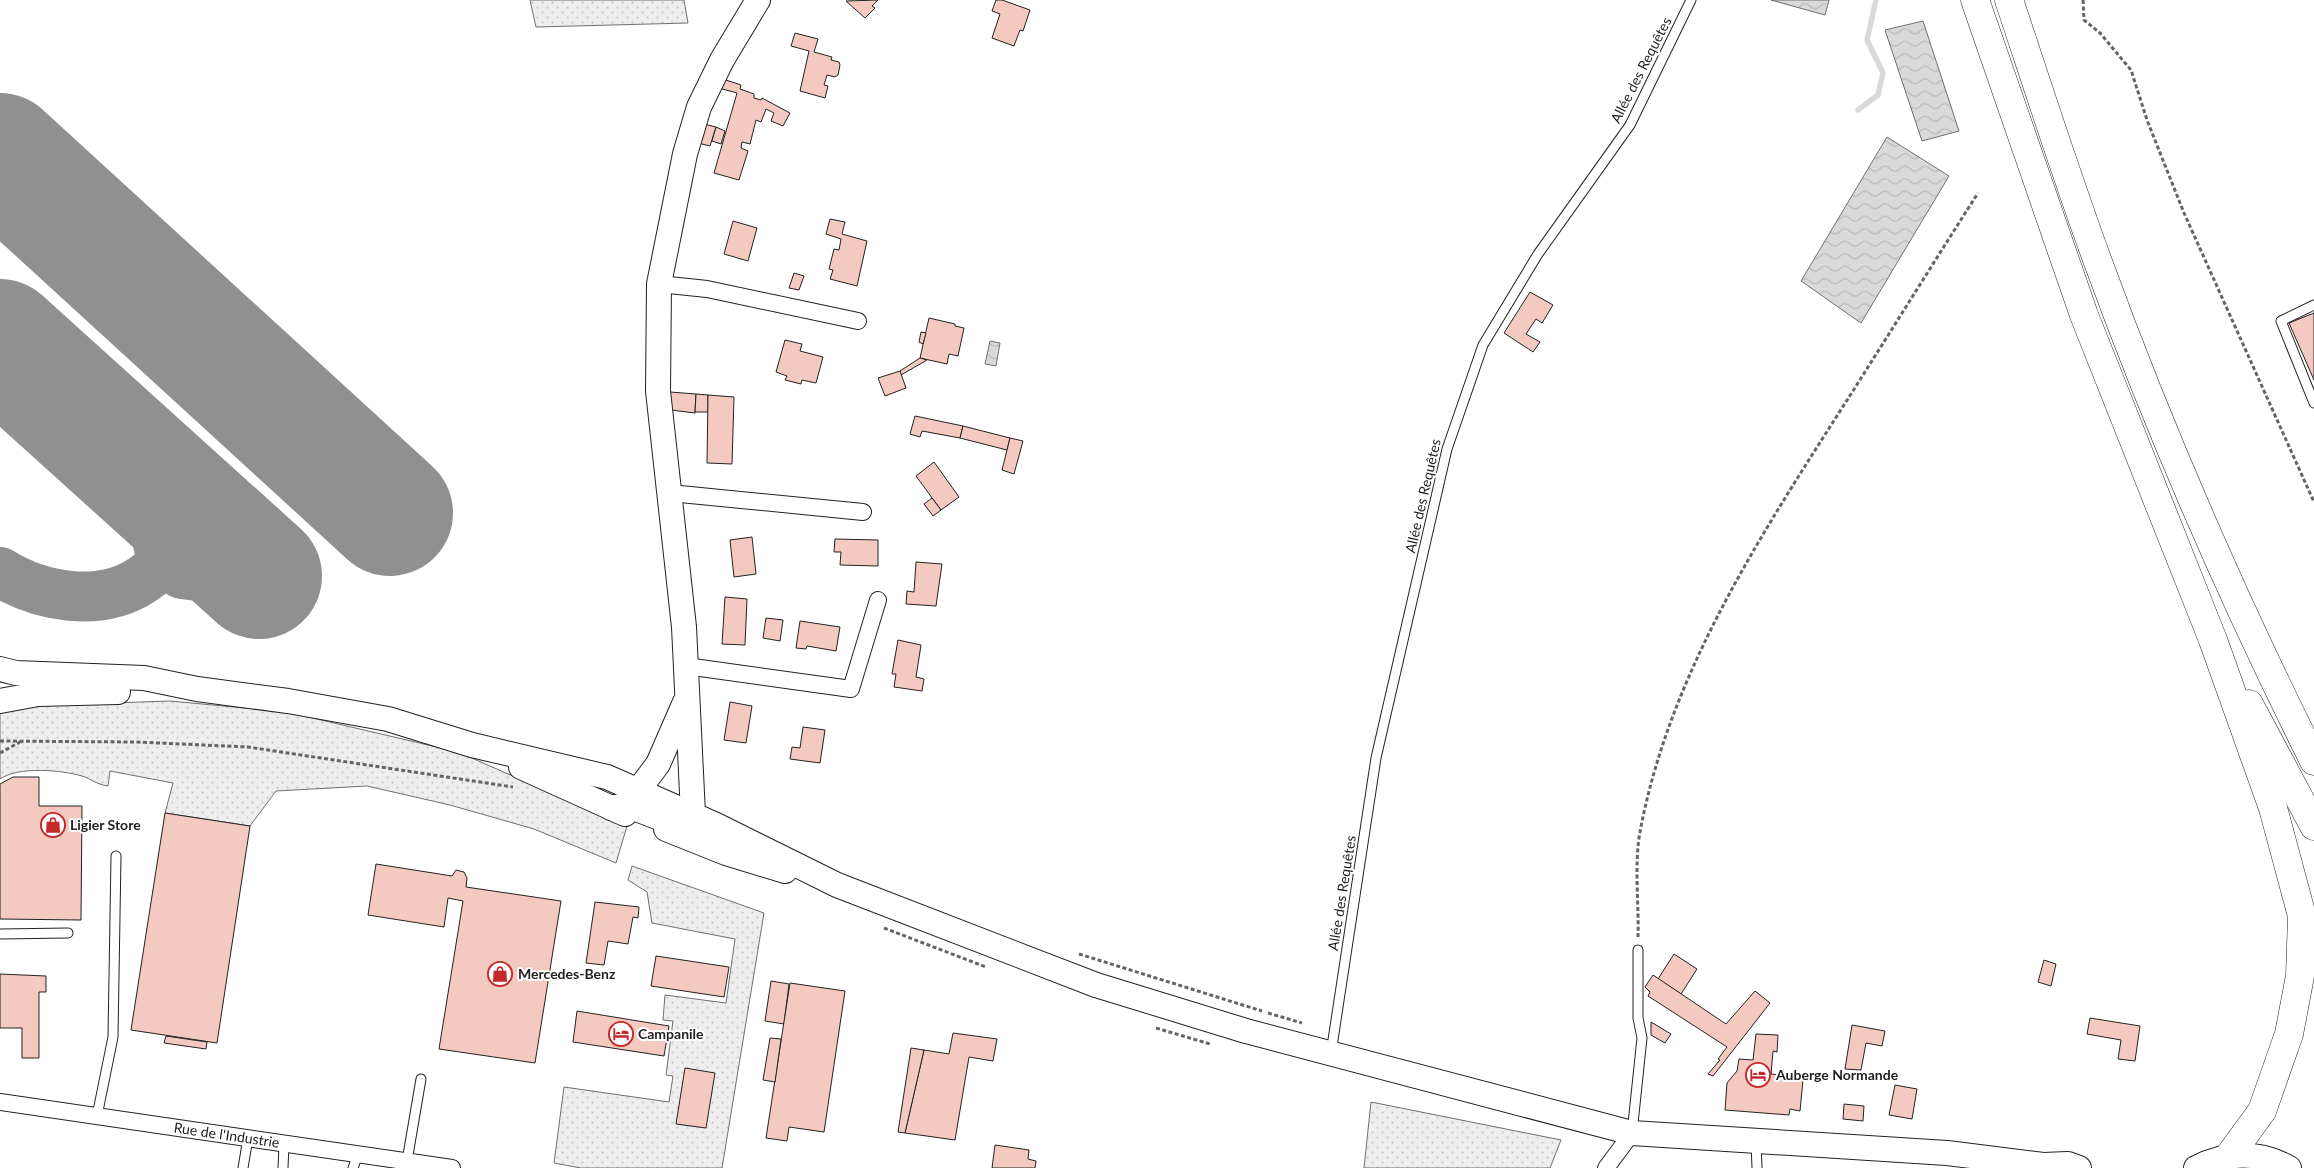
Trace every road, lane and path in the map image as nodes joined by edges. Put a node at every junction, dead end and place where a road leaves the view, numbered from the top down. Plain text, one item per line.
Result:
1 (758, 0) edge
2 (1691, 0) edge
3 (1975, 0) edge
4 (2009, 0) edge
5 (2083, 0) edge
6 (1978, 193) dead end
7 (659, 284) junction
8 (2314, 305) edge
9 (858, 321) dead end
10 (2314, 403) edge
11 (670, 493) junction
12 (2314, 502) edge
13 (863, 512) dead end
14 (878, 600) dead end
15 (2213, 640) junction
16 (686, 666) junction
17 (0, 669) edge
18 (197, 689) junction
19 (687, 698) junction
20 (0, 701) edge
21 (0, 741) edge
22 (20, 742) junction
23 (472, 745) junction
24 (0, 752) edge
25 (2311, 754) edge
26 (517, 788) dead end
27 (637, 792) junction
28 (611, 808) junction
29 (693, 814) junction
30 (2314, 826) edge
31 (116, 856) dead end
32 (838, 885) junction
33 (68, 933) dead end
34 (0, 934) edge
35 (1638, 950) joint
36 (1072, 952) dead end
37 (1323, 1051) junction
38 (421, 1079) dead end
39 (0, 1102) edge
40 (97, 1116) junction
41 (1632, 1133) junction
42 (248, 1138) junction
43 (1756, 1141) junction
44 (284, 1144) junction
45 (2229, 1156) junction
46 (356, 1161) edge
47 (407, 1162) junction
48 (2046, 1166) edge
49 (243, 1168) edge
50 (283, 1168) edge
51 (452, 1168) edge
52 (1606, 1168) edge
53 (1757, 1168) edge
54 (2079, 1168) edge
55 (2196, 1168) edge
56 (2289, 1168) edge

1 - 7 main road
2 - 37 lane, Allée des Requêtes
3 - 15 highway
4 - 25 highway
5 - 12 path
6 - 35 path
7 - 9 street
7 - 11 main road
8 - 10 lane
11 - 13 street
11 - 16 main road
14 - 16 street
15 - 30 highway
15 - 45 highway
16 - 19 main road
17 - 18 main road
18 - 20 main road
18 - 23 main road
19 - 27 main road
19 - 29 main road
21 - 22 path
22 - 24 path
22 - 26 path
23 - 27 main road
23 - 28 main road
27 - 29 main road
28 - 29 main road
28 - 32 main road
29 - 32 main road
31 - 40 lane
32 - 37 main road
33 - 34 lane
35 - 41 lane
36 - 37 path
37 - 41 main road
38 - 47 lane
39 - 40 street, Rue de l'Industrie
40 - 42 street, Rue de l'Industrie
41 - 43 main road
41 - 52 street
42 - 44 street, Rue de l'Industrie
42 - 49 lane
43 - 48 main road
43 - 53 lane
44 - 46 street, Rue de l'Industrie
44 - 50 lane
45 - 55 main road
45 - 56 main road
46 - 47 street, Rue de l'Industrie
47 - 51 street, Rue de l'Industrie
48 - 54 main road

